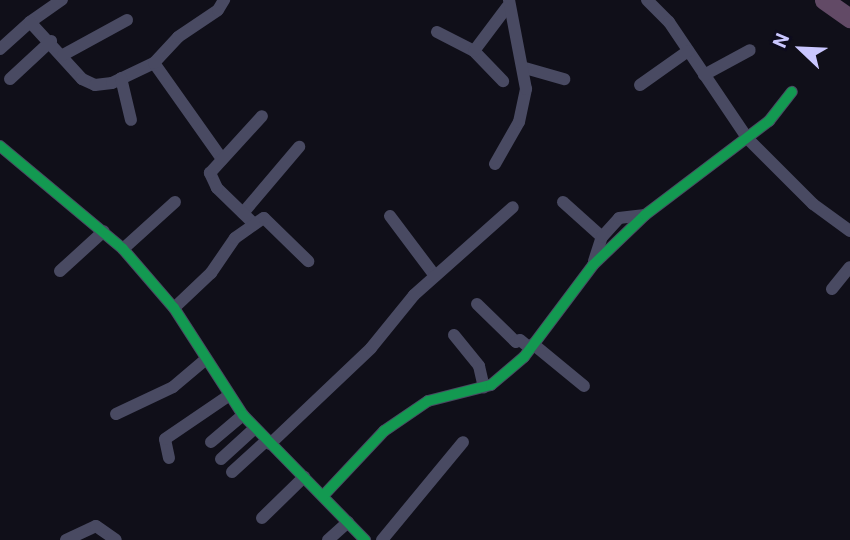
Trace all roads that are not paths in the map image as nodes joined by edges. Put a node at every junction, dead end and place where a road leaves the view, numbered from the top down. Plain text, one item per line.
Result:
1 (62, 0) edge
2 (224, 0) edge
3 (647, 0) edge
4 (824, 0) edge
5 (508, 4) edge
6 (850, 18) edge
7 (127, 20) dead end
8 (30, 22) junction
9 (437, 32) dead end
10 (51, 41) junction
11 (0, 49) edge
12 (750, 50) dead end
13 (474, 51) junction
14 (688, 51) junction
15 (63, 55) junction
16 (154, 62) junction
17 (525, 68) junction
18 (704, 75) junction
19 (121, 78) junction
20 (10, 79) dead end
21 (564, 79) dead end
22 (503, 81) dead end
23 (640, 85) dead end
24 (792, 92) dead end
25 (262, 116) dead end
26 (131, 120) dead end
27 (748, 139) junction
28 (0, 146) edge
29 (299, 147) dead end
30 (222, 159) junction
31 (495, 164) dead end
32 (175, 202) dead end
33 (563, 202) dead end
34 (513, 207) dead end
35 (243, 213) junction
36 (645, 215) junction
37 (390, 216) dead end
38 (254, 224) junction
39 (104, 231) junction
40 (850, 231) edge
41 (602, 237) junction
42 (123, 249) junction
43 (308, 261) dead end
44 (593, 265) junction
45 (850, 267) edge
46 (60, 271) dead end
47 (435, 276) junction
48 (832, 289) dead end
49 (477, 304) dead end
50 (174, 308) junction
51 (454, 335) dead end
52 (532, 346) junction
53 (205, 360) junction
54 (584, 386) dead end
55 (484, 387) junction
56 (228, 396) junction
57 (116, 414) dead end
58 (243, 415) junction
59 (255, 428) junction
60 (211, 442) dead end
61 (269, 442) junction
62 (463, 442) dead end
63 (169, 458) dead end
64 (221, 459) dead end
65 (232, 472) dead end
66 (303, 477) junction
67 (323, 496) junction
68 (262, 518) dead end
69 (348, 522) junction
70 (66, 540) edge
71 (116, 540) edge
72 (328, 540) edge
73 (366, 540) edge
74 (382, 540) edge

1 - 8 street
2 - 16 street
3 - 14 street
4 - 6 highway
5 - 13 street
5 - 17 street
7 - 15 street
8 - 10 street
8 - 11 street
9 - 13 street
10 - 15 street
10 - 20 street
12 - 18 street
13 - 22 street
14 - 18 street
14 - 23 street
15 - 19 street
16 - 19 street
16 - 30 street
17 - 21 street
17 - 31 street
18 - 27 street
19 - 26 street
24 - 27 street
25 - 30 street
27 - 36 street
27 - 40 street
28 - 39 street
29 - 35 street
30 - 35 street
32 - 42 street
33 - 41 street
34 - 47 street
35 - 38 street
36 - 41 street
36 - 44 street
37 - 47 street
38 - 43 street
38 - 50 street
39 - 42 street
39 - 46 street
41 - 44 street
42 - 50 street
44 - 52 street
45 - 48 street
47 - 61 street
49 - 52 street
50 - 53 street
51 - 55 street
52 - 54 street
52 - 55 street
53 - 56 street
53 - 57 street
55 - 67 street
56 - 58 street
56 - 63 street
58 - 59 street
58 - 60 street
59 - 61 street
59 - 64 street
61 - 65 street
61 - 66 street
62 - 74 street
66 - 67 street
66 - 68 street
67 - 69 street
69 - 72 street
69 - 73 street
70 - 71 street

